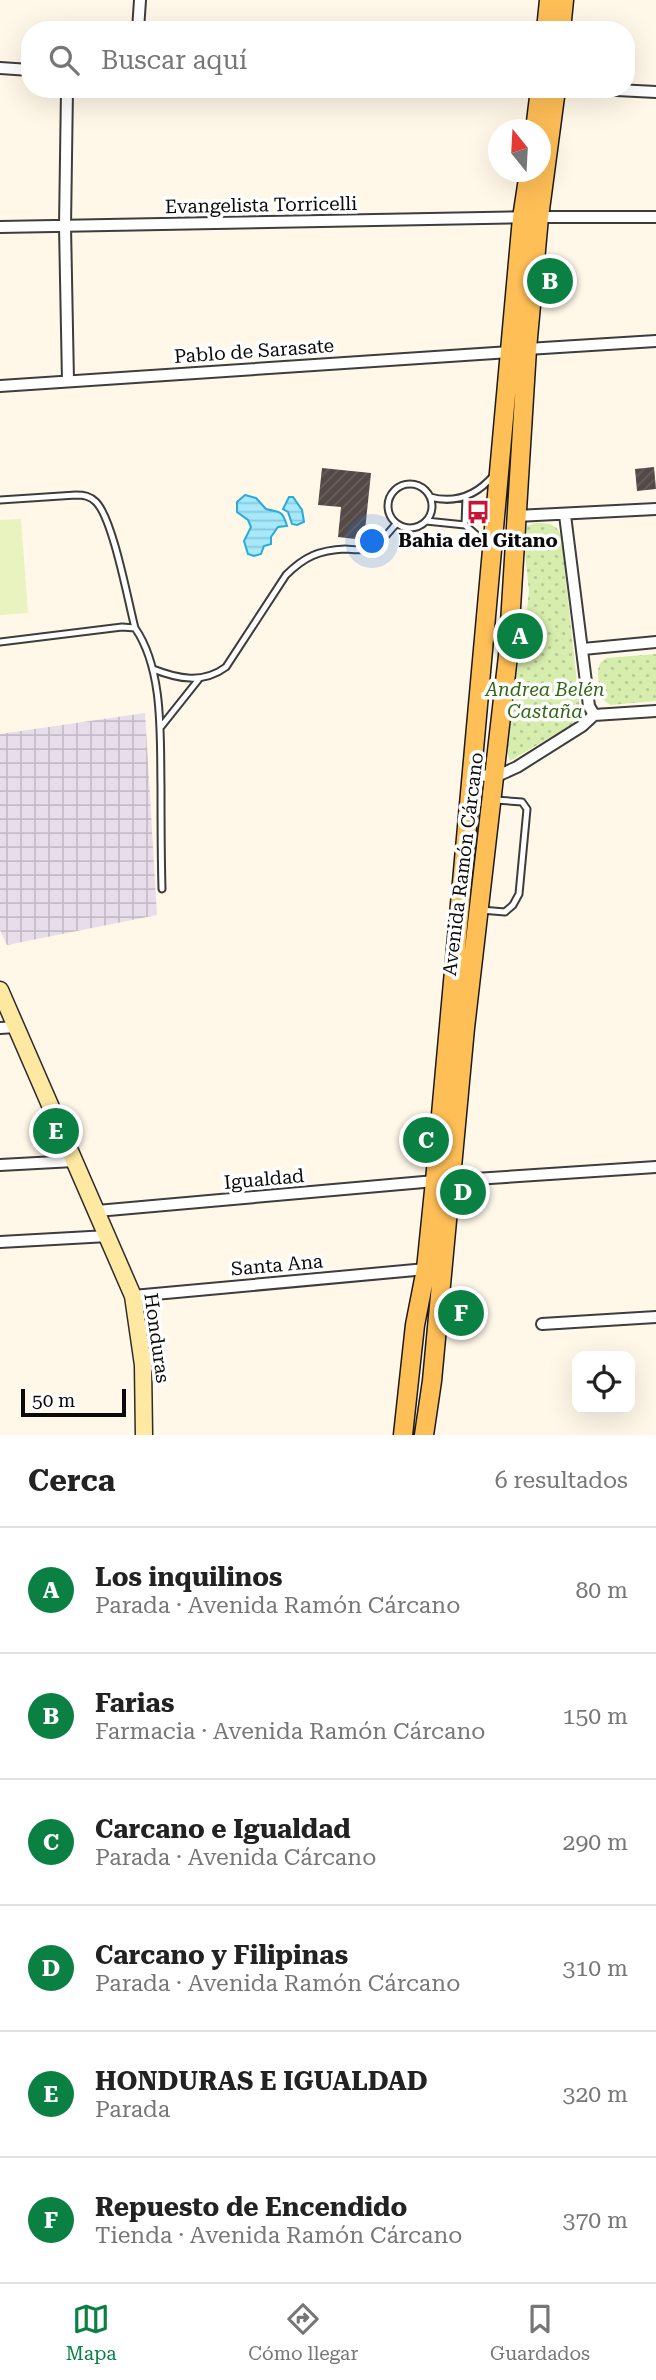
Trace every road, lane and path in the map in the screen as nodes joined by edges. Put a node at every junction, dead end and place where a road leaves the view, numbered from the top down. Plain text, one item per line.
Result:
1 (140, 0) edge
2 (549, 0) edge
3 (564, 0) edge
4 (139, 21) edge
5 (547, 21) edge
6 (562, 21) edge
7 (0, 68) edge
8 (21, 69) edge
9 (635, 91) edge
10 (656, 92) edge
11 (67, 98) edge
12 (539, 98) edge
13 (554, 98) edge
14 (536, 119) edge
15 (529, 182) edge
16 (531, 217) junction
17 (656, 217) edge
18 (65, 226) junction
19 (0, 227) edge
20 (656, 341) edge
21 (518, 350) junction
22 (68, 382) junction
23 (0, 386) edge
24 (500, 467) junction
25 (430, 497) junction
26 (466, 497) junction
27 (0, 500) edge
28 (656, 509) edge
29 (565, 515) junction
30 (516, 516) junction
31 (426, 521) junction
32 (396, 524) junction
33 (465, 525) junction
34 (493, 550) junction
35 (135, 628) junction
36 (485, 639) junction
37 (0, 642) edge
38 (656, 642) edge
39 (583, 649) junction
40 (153, 669) junction
41 (199, 679) junction
42 (656, 711) edge
43 (594, 715) junction
44 (160, 728) junction
45 (472, 774) junction
46 (495, 777) junction
47 (492, 800) junction
48 (162, 889) dead end
49 (469, 909) junction
50 (0, 990) edge
51 (8, 1027) edge
52 (74, 1161) junction
53 (0, 1165) edge
54 (656, 1167) edge
55 (444, 1180) junction
56 (97, 1211) junction
57 (108, 1236) junction
58 (0, 1242) edge
59 (426, 1269) junction
60 (133, 1296) junction
61 (656, 1317) edge
62 (542, 1324) dead end
63 (144, 1435) edge
64 (403, 1435) edge
65 (424, 1435) edge

1 - 4 street
2 - 5 main road
3 - 6 main road
7 - 8 street
9 - 10 street
11 - 18 street
12 - 14 main road
13 - 16 main road, Avenida Ramón Cárcano
15 - 16 main road, Avenida Ramón Cárcano
16 - 17 street, Evangelista Torricelli
16 - 18 street, Evangelista Torricelli
16 - 21 main road, Avenida Ramón Cárcano
18 - 19 street, Evangelista Torricelli
18 - 22 street
20 - 21 street, Pablo de Sarasate
21 - 22 street, Pablo de Sarasate
21 - 24 main road, Avenida Ramón Cárcano
21 - 30 main road, Avenida Ramón Cárcano
22 - 23 street, Pablo de Sarasate
24 - 26 lane
24 - 34 main road, Avenida Ramón Cárcano
25 - 26 lane
25 - 31 lane
25 - 32 lane
26 - 33 lane
27 - 35 lane
28 - 29 street
29 - 30 street
29 - 39 street
30 - 46 main road, Avenida Ramón Cárcano
31 - 32 lane
31 - 33 lane
32 - 41 lane
33 - 34 lane
34 - 36 main road, Avenida Ramón Cárcano
35 - 37 lane
35 - 40 lane
36 - 45 main road, Avenida Ramón Cárcano
36 - 46 main road
38 - 39 street
39 - 43 street
40 - 41 lane
40 - 44 lane
41 - 44 lane
42 - 43 street
43 - 46 street
44 - 48 lane
45 - 46 street
45 - 49 main road, Avenida Ramón Cárcano
46 - 47 main road, Avenida Ramón Cárcano
47 - 49 main road, Avenida Ramón Cárcano
47 - 49 lane
49 - 55 main road
50 - 51 main road, Honduras
51 - 52 main road, Honduras
52 - 53 street
52 - 56 main road, Honduras
54 - 55 street, Igualdad
55 - 56 street, Igualdad
55 - 59 main road
55 - 65 main road
56 - 57 main road, Honduras
57 - 58 street
57 - 60 main road, Honduras
59 - 60 street, Santa Ana
59 - 64 main road
60 - 63 main road, Honduras
61 - 62 street

